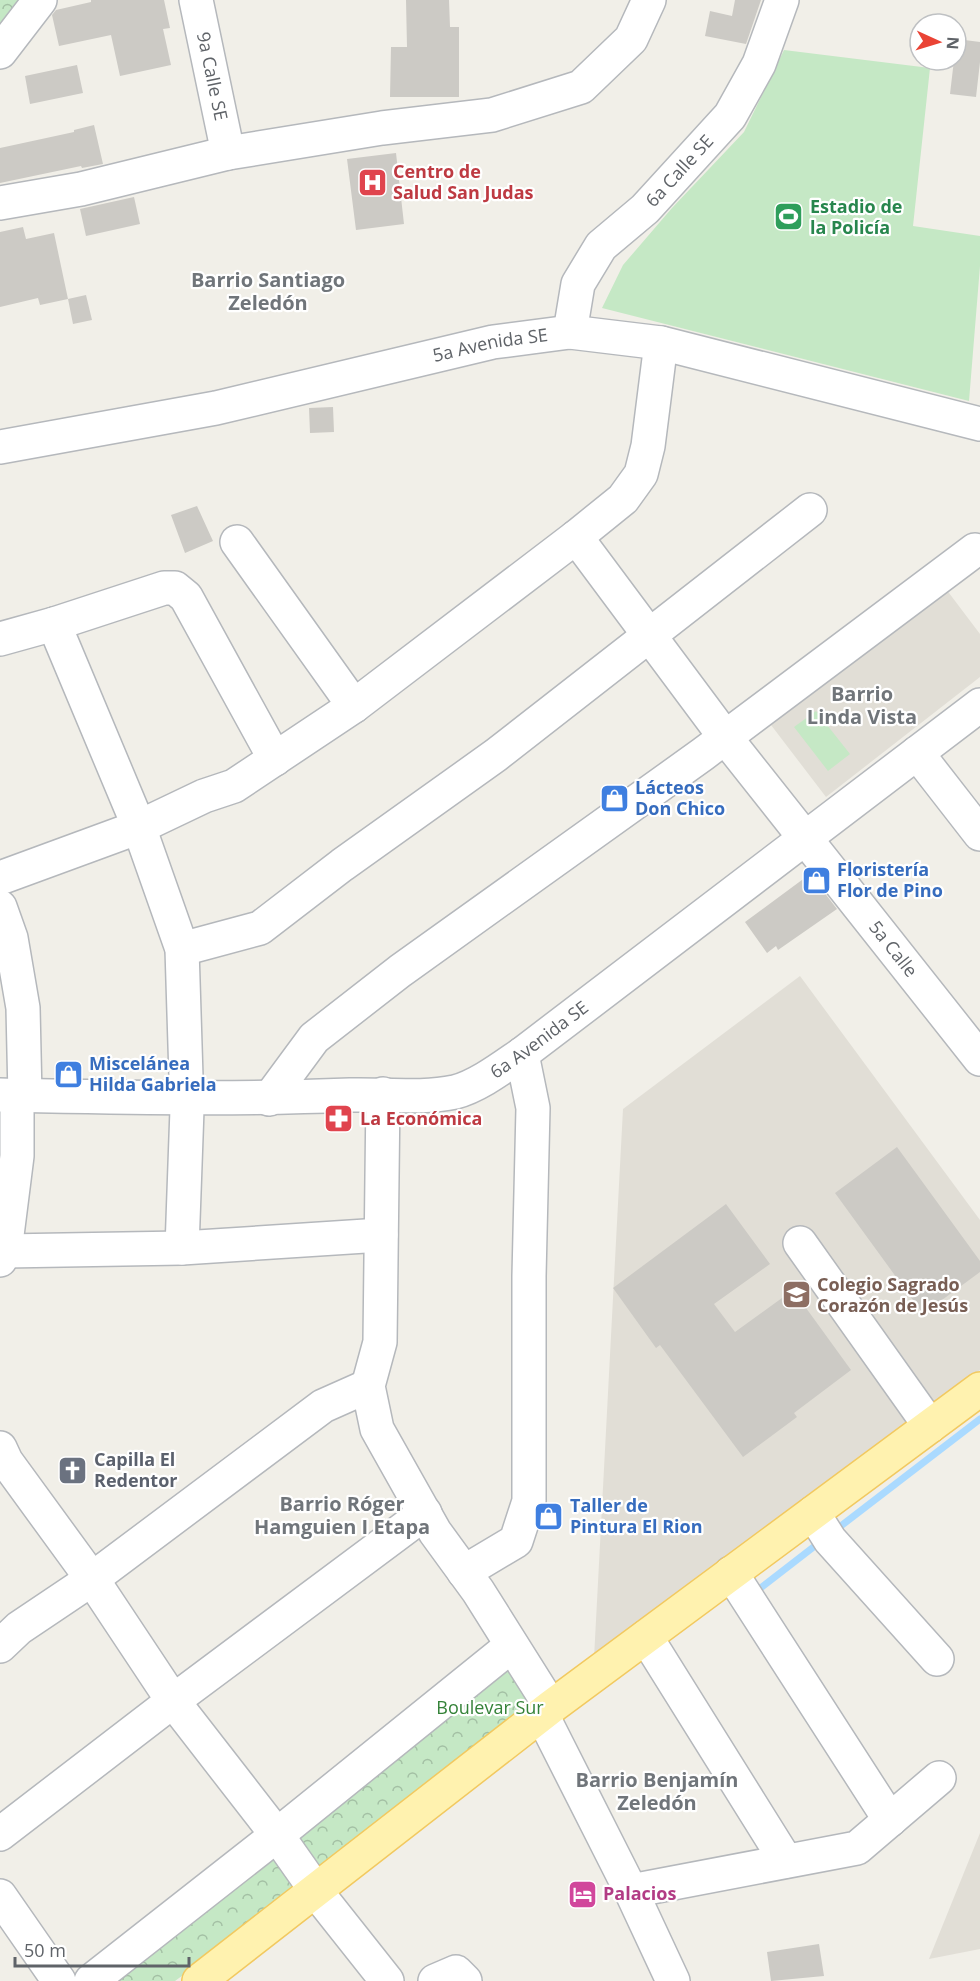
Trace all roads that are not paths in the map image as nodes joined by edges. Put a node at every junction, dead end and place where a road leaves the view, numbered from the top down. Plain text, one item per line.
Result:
1 (40, 0) edge
2 (196, 0) edge
3 (649, 0) edge
4 (783, 0) edge
5 (0, 51) edge
6 (228, 153) junction
7 (0, 203) edge
8 (570, 332) junction
9 (661, 343) junction
10 (980, 423) edge
11 (0, 447) edge
12 (810, 510) dead end
13 (576, 537) junction
14 (237, 542) dead end
15 (975, 550) dead end
16 (54, 624) junction
17 (650, 634) junction
18 (0, 639) edge
19 (980, 705) edge
20 (354, 706) junction
21 (725, 737) junction
22 (917, 753) junction
23 (275, 759) junction
24 (139, 828) junction
25 (980, 834) edge
26 (805, 840) junction
27 (0, 878) edge
28 (0, 907) edge
29 (182, 949) junction
30 (522, 1054) junction
31 (980, 1059) edge
32 (383, 1094) junction
33 (14, 1095) edge
34 (187, 1098) junction
35 (269, 1099) junction
36 (381, 1235) junction
37 (800, 1243) dead end
38 (182, 1248) junction
39 (2, 1256) edge
40 (368, 1386) junction
41 (980, 1389) edge
42 (930, 1425) junction
43 (0, 1448) edge
44 (425, 1513) junction
45 (813, 1513) junction
46 (464, 1572) junction
47 (731, 1573) junction
48 (92, 1579) junction
49 (646, 1637) junction
50 (0, 1646) edge
51 (511, 1646) junction
52 (937, 1659) dead end
53 (173, 1701) junction
54 (546, 1711) junction
55 (939, 1778) dead end
56 (890, 1820) junction
57 (0, 1834) edge
58 (277, 1834) junction
59 (786, 1862) junction
60 (315, 1890) junction
61 (631, 1891) junction
62 (0, 1896) edge
63 (59, 1981) edge
64 (91, 1981) edge
65 (199, 1981) edge
66 (387, 1981) edge
67 (435, 1981) edge
68 (465, 1981) edge
69 (673, 1981) edge

1 - 5 street
2 - 6 street, 9a Calle SE
3 - 6 street
4 - 8 street, 6a Calle SE
6 - 7 street
8 - 9 street, 5a Avenida SE
8 - 11 street, 5a Avenida SE
9 - 10 street, 5a Avenida SE
9 - 13 street
12 - 17 street
13 - 17 street, 5a Calle
13 - 20 street
14 - 20 street
15 - 21 street
16 - 18 street
16 - 23 street
16 - 24 street
17 - 21 street, 5a Calle
17 - 29 street
19 - 22 street, 6a Avenida SE
20 - 23 street
21 - 26 street, 5a Calle
21 - 35 street
22 - 25 street
22 - 26 street, 6a Avenida SE
23 - 24 street
24 - 27 street
24 - 29 street
26 - 30 street, 6a Avenida SE
26 - 31 street, 5a Calle
28 - 33 street
29 - 34 street
30 - 32 street, 6a Avenida SE
30 - 46 street
32 - 35 street, 6a Avenida SE
32 - 36 street
33 - 34 street, 6a Avenida SE
33 - 39 street
34 - 35 street, 6a Avenida SE
34 - 38 street
36 - 38 street
36 - 40 street
37 - 42 street
38 - 39 street
40 - 44 street
40 - 48 street
41 - 42 main road
42 - 45 main road
43 - 48 street
44 - 46 street
44 - 53 street
45 - 47 main road
45 - 52 street
46 - 51 street
47 - 49 main road
47 - 56 street
48 - 50 street
48 - 53 street
49 - 54 main road
49 - 59 street
51 - 54 street
51 - 58 street
53 - 57 street
53 - 58 street
54 - 60 main road
54 - 61 street
55 - 56 street
56 - 59 street
58 - 60 street
58 - 64 street
59 - 61 street
60 - 65 main road
60 - 66 street
61 - 69 street
62 - 63 street
67 - 68 street

